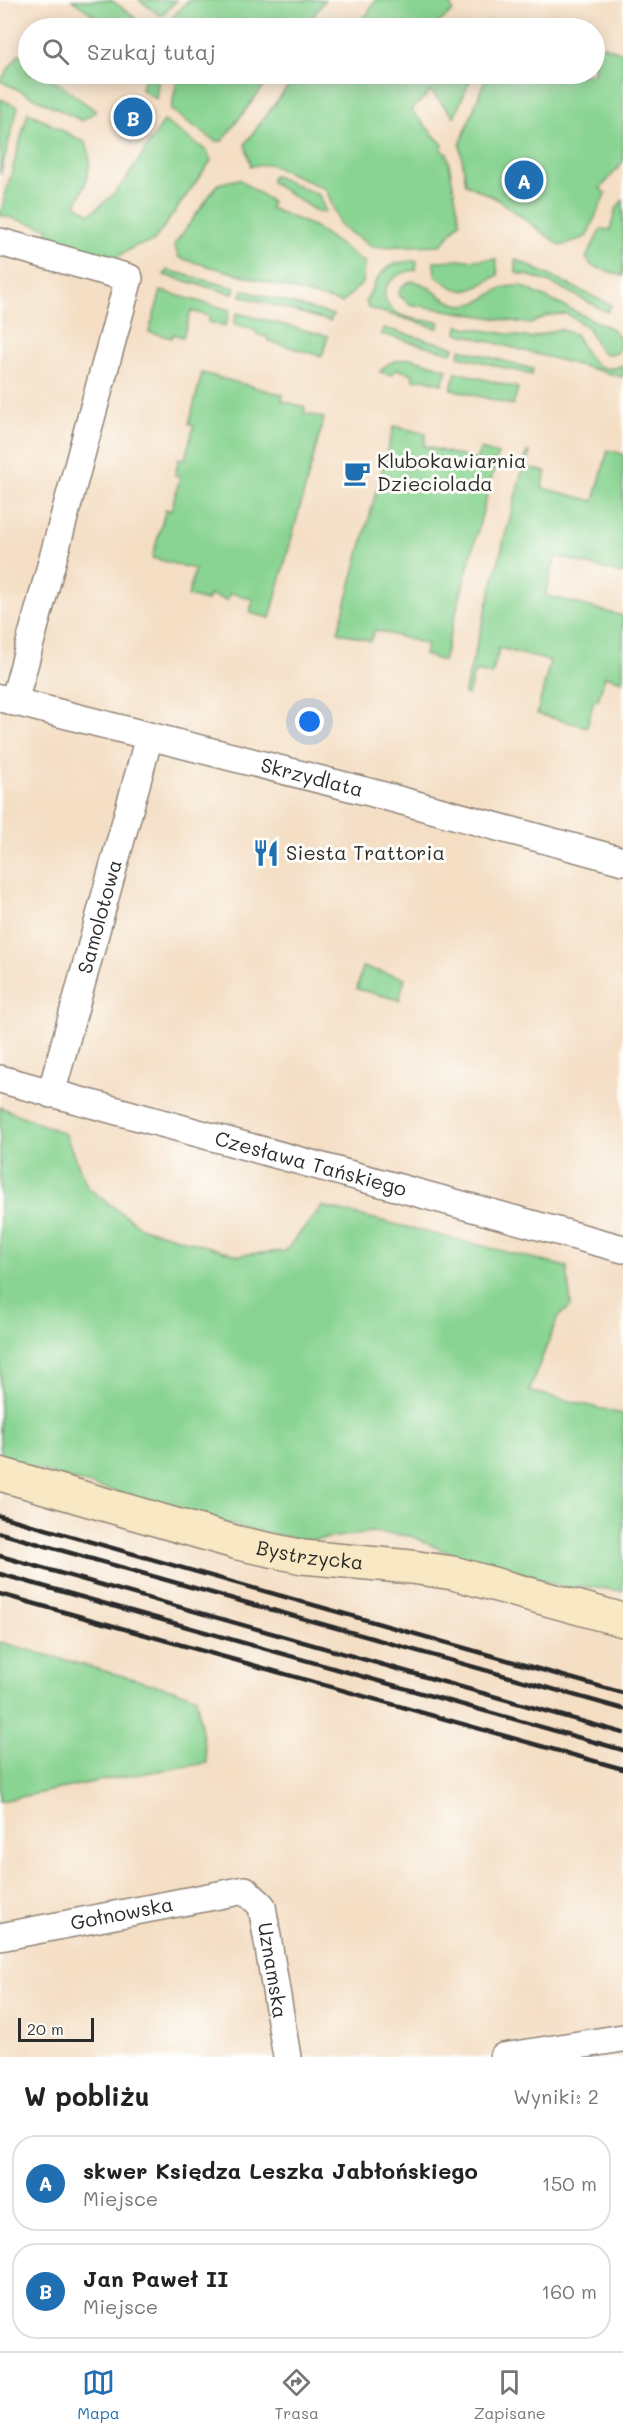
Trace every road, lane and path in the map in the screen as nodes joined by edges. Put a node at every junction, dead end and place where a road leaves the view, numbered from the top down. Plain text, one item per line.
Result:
1 (0, 242) edge
2 (7, 700) edge
3 (149, 736) junction
4 (623, 861) edge
5 (0, 1079) edge
6 (51, 1094) junction
7 (623, 1249) edge
8 (0, 1474) edge
9 (623, 1620) edge
10 (245, 1890) joint
11 (0, 1937) edge
12 (623, 2038) edge
13 (287, 2057) edge
14 (503, 2057) edge

1 - 2 street
2 - 3 street, Skrzydlata
3 - 4 street, Skrzydlata
3 - 6 street, Samolotowa
5 - 6 street, Czesława Tańskiego
6 - 7 street, Czesława Tańskiego
8 - 9 street, Bystrzycka
10 - 11 street, Gołnowska
10 - 13 street, Uznamska
12 - 14 street

